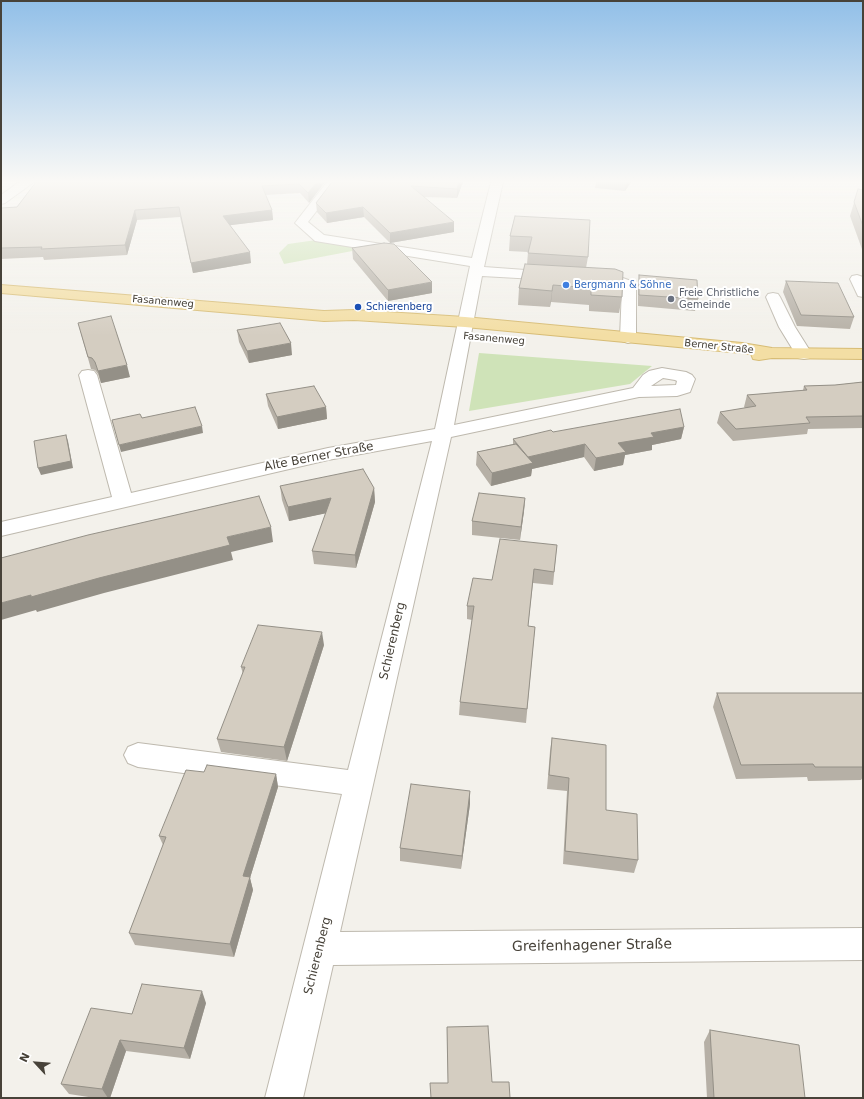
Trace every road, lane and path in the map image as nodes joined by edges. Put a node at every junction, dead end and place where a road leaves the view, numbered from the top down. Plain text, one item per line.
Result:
1 (314, 233) edge
2 (485, 233) edge
3 (477, 267) junction
4 (1, 289) edge
5 (772, 297) dead end
6 (464, 329) junction
7 (628, 338) junction
8 (664, 347) junction
9 (804, 354) junction
10 (863, 354) edge
11 (88, 375) dead end
12 (639, 392) dead end
13 (443, 433) junction
14 (123, 500) junction
15 (1, 529) edge
16 (138, 755) dead end
17 (360, 784) junction
18 (863, 944) edge
19 (320, 949) junction
20 (284, 1098) edge

1 - 3 street
2 - 3 street, Schierenberg
3 - 6 street, Schierenberg
3 - 7 street
4 - 6 main road, Fasanenweg
5 - 9 street
6 - 7 main road, Fasanenweg
6 - 8 main road, Fasanenweg
6 - 13 street, Schierenberg
7 - 8 main road, Fasanenweg
8 - 9 main road, Berner Straße
9 - 10 main road, Berner Straße
11 - 14 street
12 - 13 street, Alte Berner Straße
13 - 14 street, Alte Berner Straße
13 - 17 street, Schierenberg
14 - 15 street, Alte Berner Straße
16 - 17 street
17 - 19 street, Schierenberg
18 - 19 street, Greifenhagener Straße
19 - 20 street, Schierenberg

